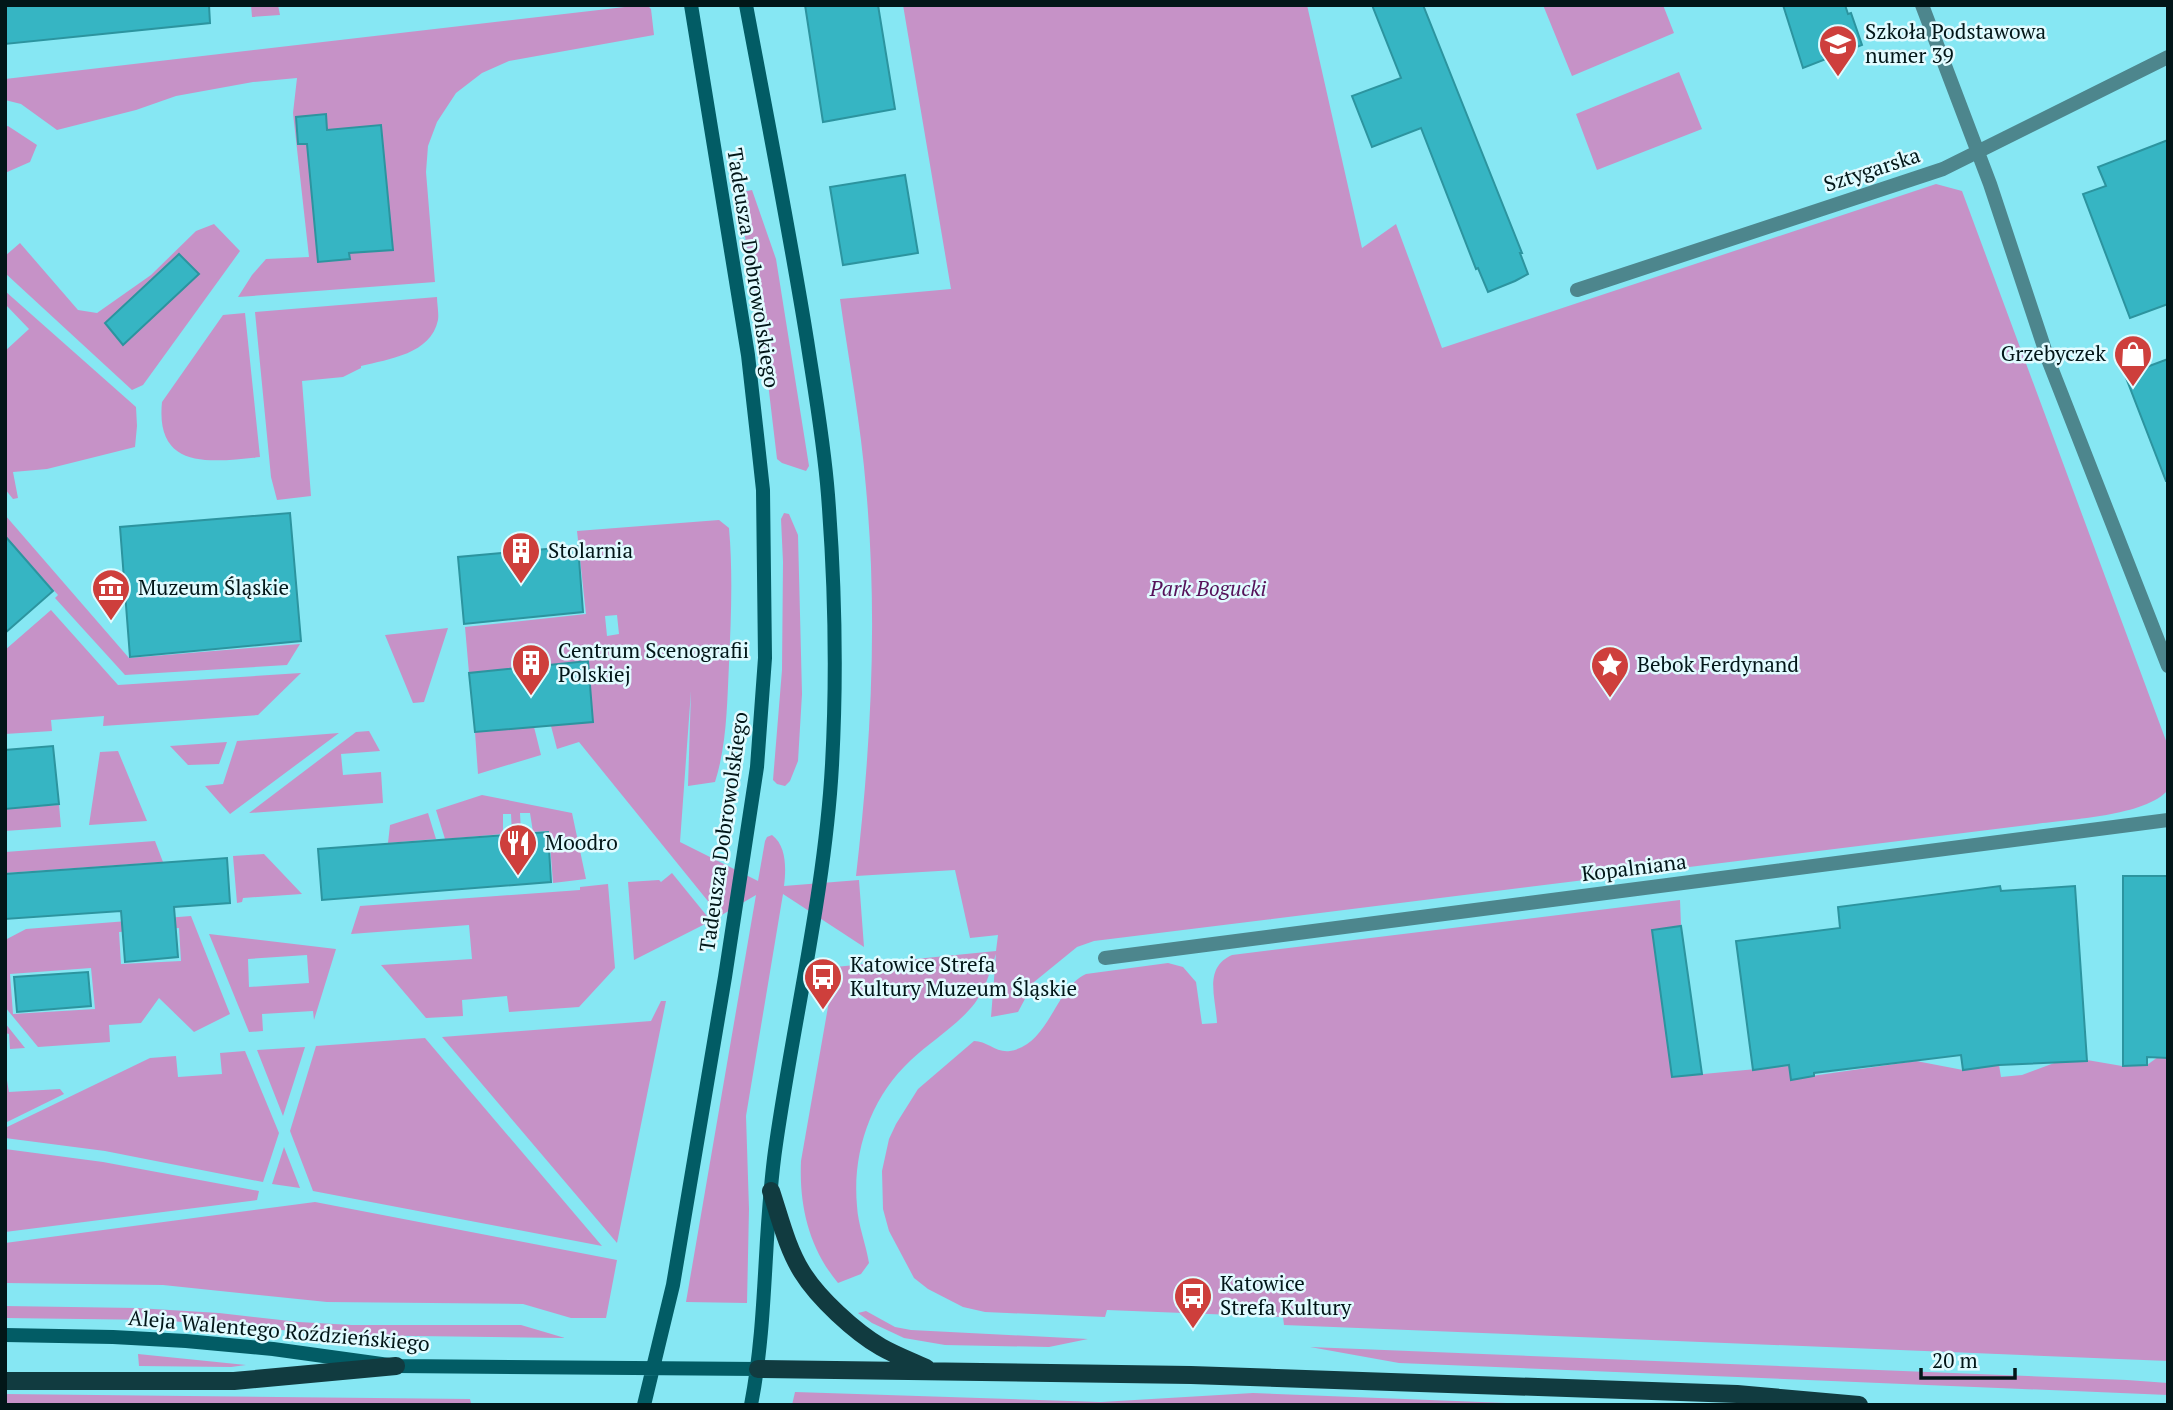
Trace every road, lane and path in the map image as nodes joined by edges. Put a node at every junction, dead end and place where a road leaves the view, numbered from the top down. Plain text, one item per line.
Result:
1 (691, 5) edge
2 (746, 5) edge
3 (1922, 5) edge
4 (2168, 57) edge
5 (1977, 151) junction
6 (1577, 290) dead end
7 (2168, 666) edge
8 (2168, 820) edge
9 (1105, 958) dead end
10 (771, 1191) junction
11 (5, 1335) edge
12 (396, 1366) junction
13 (653, 1368) junction
14 (758, 1369) junction
15 (932, 1371) junction
16 (5, 1381) edge
17 (644, 1405) edge
18 (751, 1405) edge
19 (1859, 1405) edge

1 - 13 street, Tadeusza Dobrowolskiego
2 - 10 street, Tadeusza Dobrowolskiego
3 - 5 street
4 - 5 street, Sztygarska
5 - 6 street, Sztygarska
5 - 7 street
8 - 9 street, Kopalniana
10 - 14 street, Tadeusza Dobrowolskiego
10 - 15 main road
11 - 12 street, Aleja Walentego Roździeńskiego
12 - 13 street, Aleja Walentego Roździeńskiego
12 - 16 main road
13 - 14 street, Aleja Walentego Roździeńskiego
13 - 17 street, Tadeusza Dobrowolskiego
14 - 15 main road
14 - 18 street, Tadeusza Dobrowolskiego
15 - 19 main road

